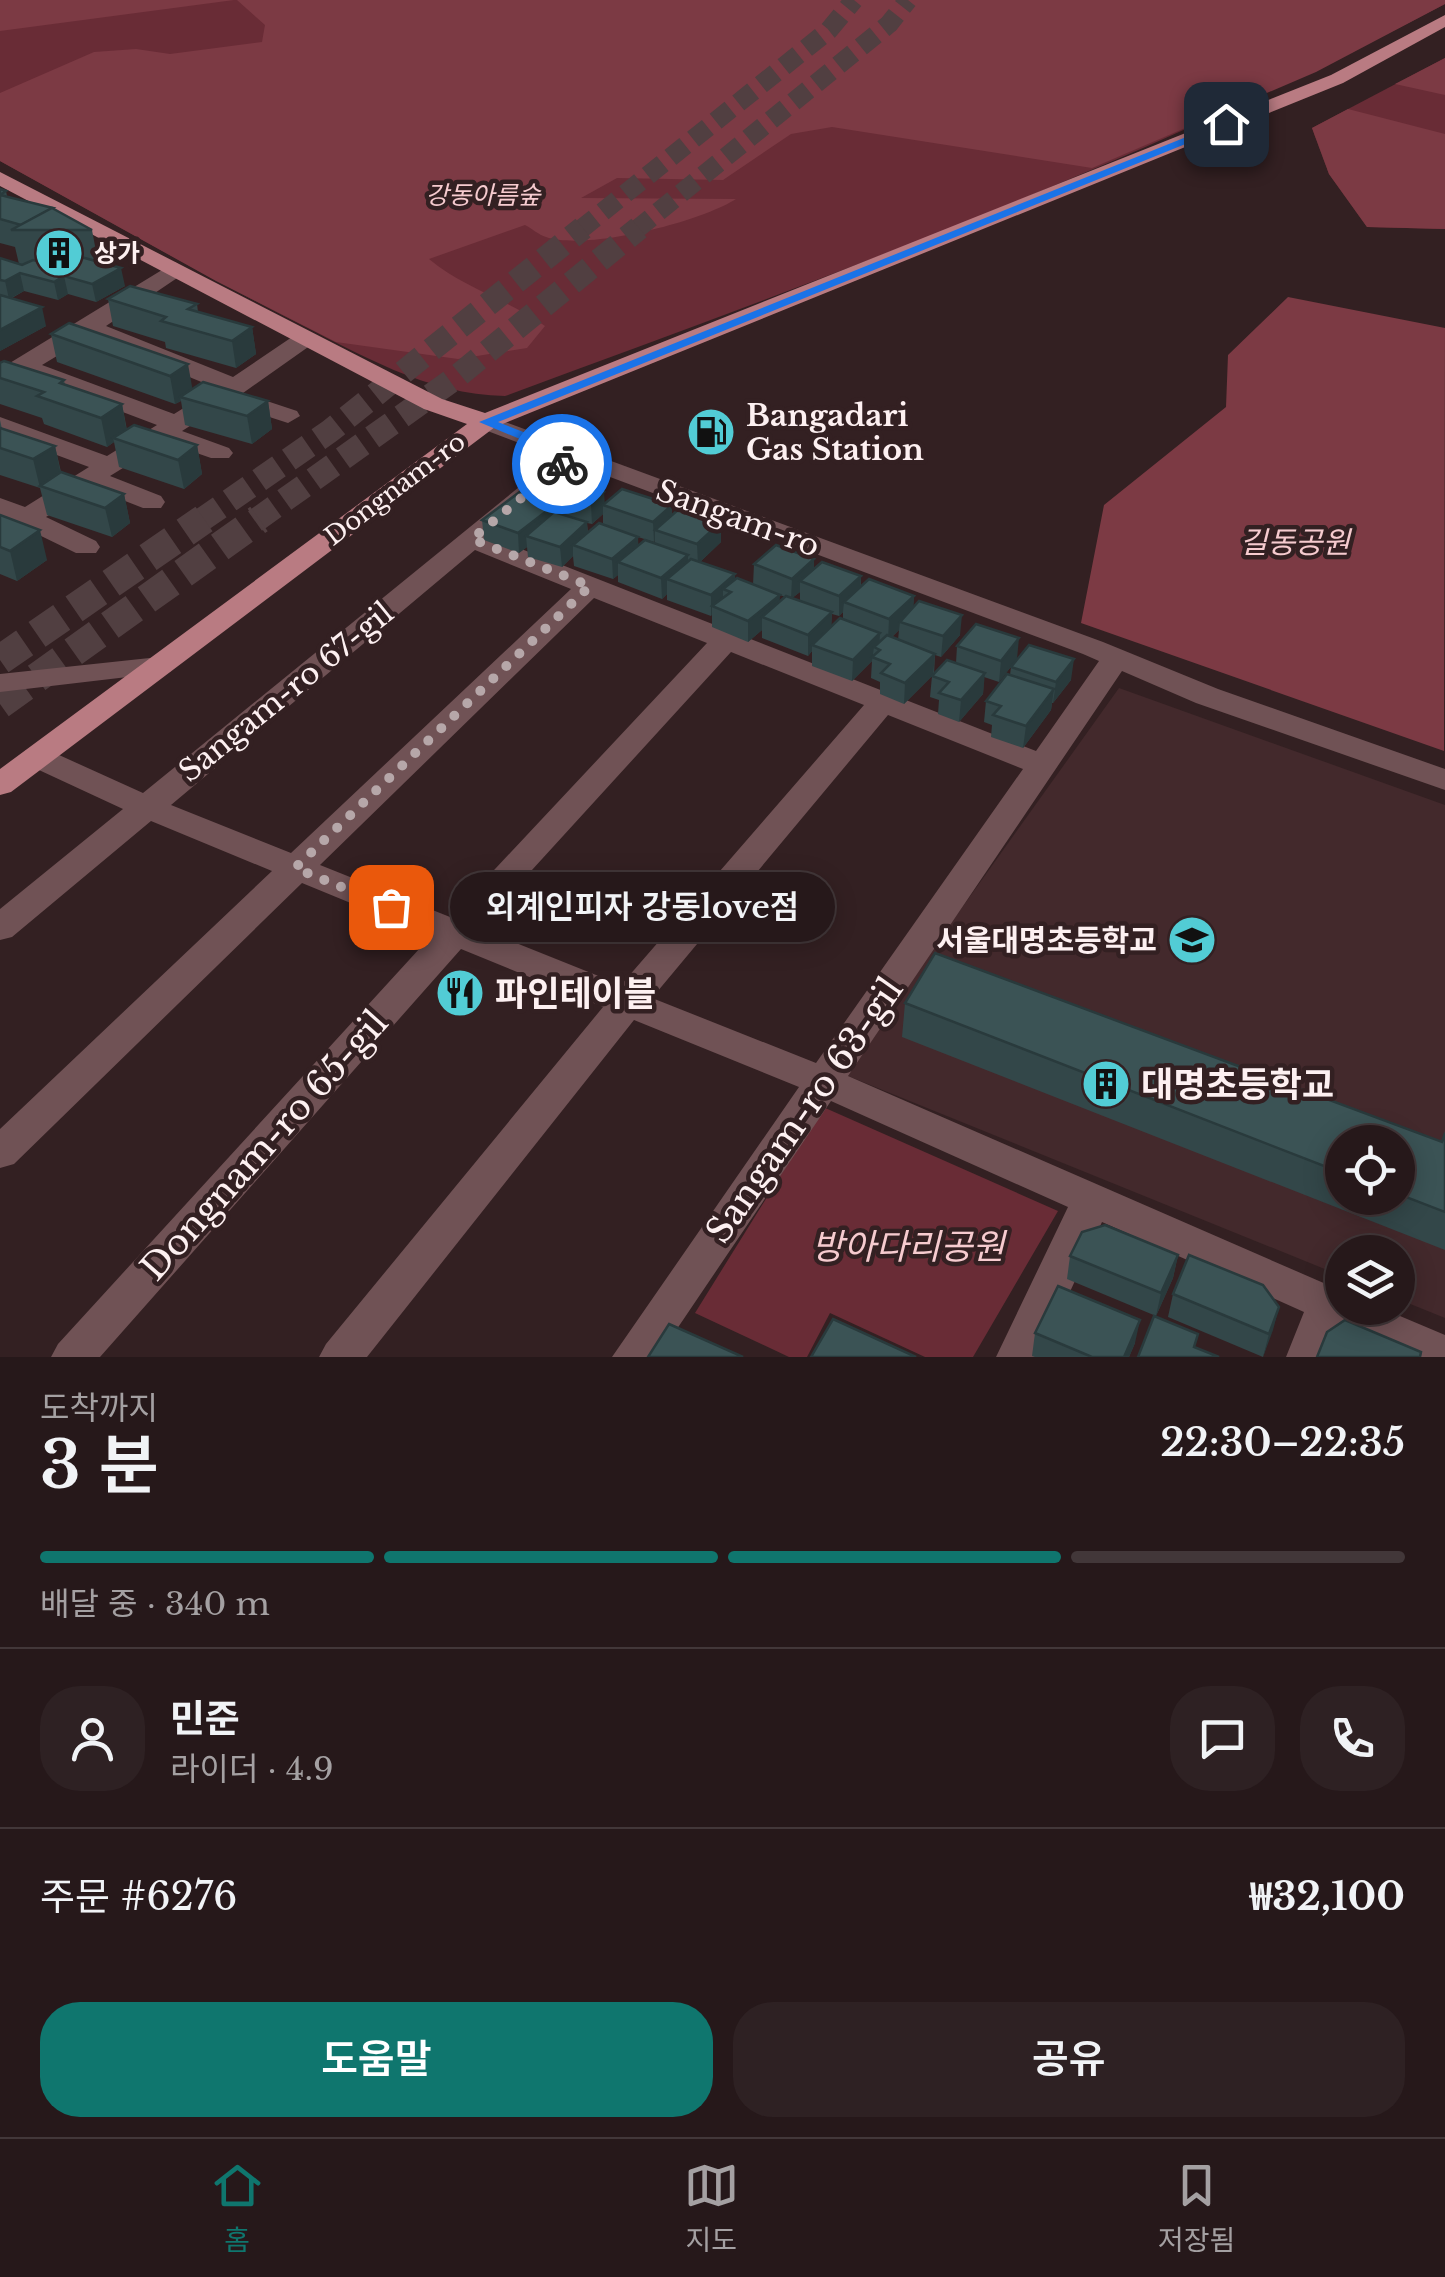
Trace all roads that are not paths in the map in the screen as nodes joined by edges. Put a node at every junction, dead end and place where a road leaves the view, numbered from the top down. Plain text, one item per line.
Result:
1 (1445, 20) edge
2 (0, 178) edge
3 (175, 269) junction
4 (89, 327) junction
5 (304, 340) dead end
6 (24, 366) junction
7 (0, 380) edge
8 (229, 391) junction
9 (288, 416) dead end
10 (486, 422) junction
11 (0, 424) edge
12 (170, 428) junction
13 (220, 453) dead end
14 (572, 456) junction
15 (100, 472) junction
16 (152, 502) dead end
17 (0, 506) edge
18 (26, 518) junction
19 (472, 539) junction
20 (86, 547) dead end
21 (590, 586) junction
22 (726, 640) junction
23 (1116, 658) junction
24 (158, 666) junction
25 (0, 683) edge
26 (882, 702) junction
27 (37, 757) junction
28 (1042, 765) junction
29 (1445, 780) edge
30 (0, 785) edge
31 (146, 808) junction
32 (295, 868) junction
33 (0, 928) edge
34 (455, 933) junction
35 (627, 1003) junction
36 (824, 1082) junction
37 (0, 1152) edge
38 (1092, 1201) junction
39 (1325, 1305) edge
40 (1325, 1314) edge
41 (1373, 1325) edge
42 (1445, 1355) edge
43 (73, 1357) edge
44 (341, 1357) edge
45 (634, 1357) edge
46 (1018, 1357) edge
47 (1308, 1357) edge

1 - 10 main road, Dongnam-ro
2 - 3 main road, Sangam-ro
3 - 4 street
3 - 10 main road, Sangam-ro
4 - 6 street
4 - 8 street
5 - 8 street
6 - 7 street
6 - 12 street
8 - 9 street
8 - 12 street
10 - 14 street, Sangam-ro
10 - 24 main road, Dongnam-ro
11 - 15 street
12 - 13 street
12 - 15 street
14 - 19 street, Sangam-ro 67-gil
14 - 23 street, Sangam-ro
15 - 16 street
15 - 18 street
17 - 18 street
18 - 20 street
19 - 21 street
19 - 31 street, Sangam-ro 67-gil
21 - 22 street
21 - 32 street
22 - 26 street
22 - 34 street, Dongnam-ro 65-gil
23 - 28 street, Sangam-ro 63-gil
23 - 29 street, Sangam-ro
24 - 25 street
24 - 27 main road, Dongnam-ro
26 - 28 street
26 - 35 street
27 - 30 main road, Dongnam-ro
27 - 31 street
28 - 36 street, Sangam-ro 63-gil
31 - 32 street
31 - 33 street, Sangam-ro 67-gil
32 - 34 street
32 - 37 street
34 - 35 street
34 - 43 street, Dongnam-ro 65-gil
35 - 36 street
35 - 44 street
36 - 38 street
36 - 45 street, Sangam-ro 63-gil
38 - 39 street
38 - 46 street
40 - 47 street
41 - 42 street

